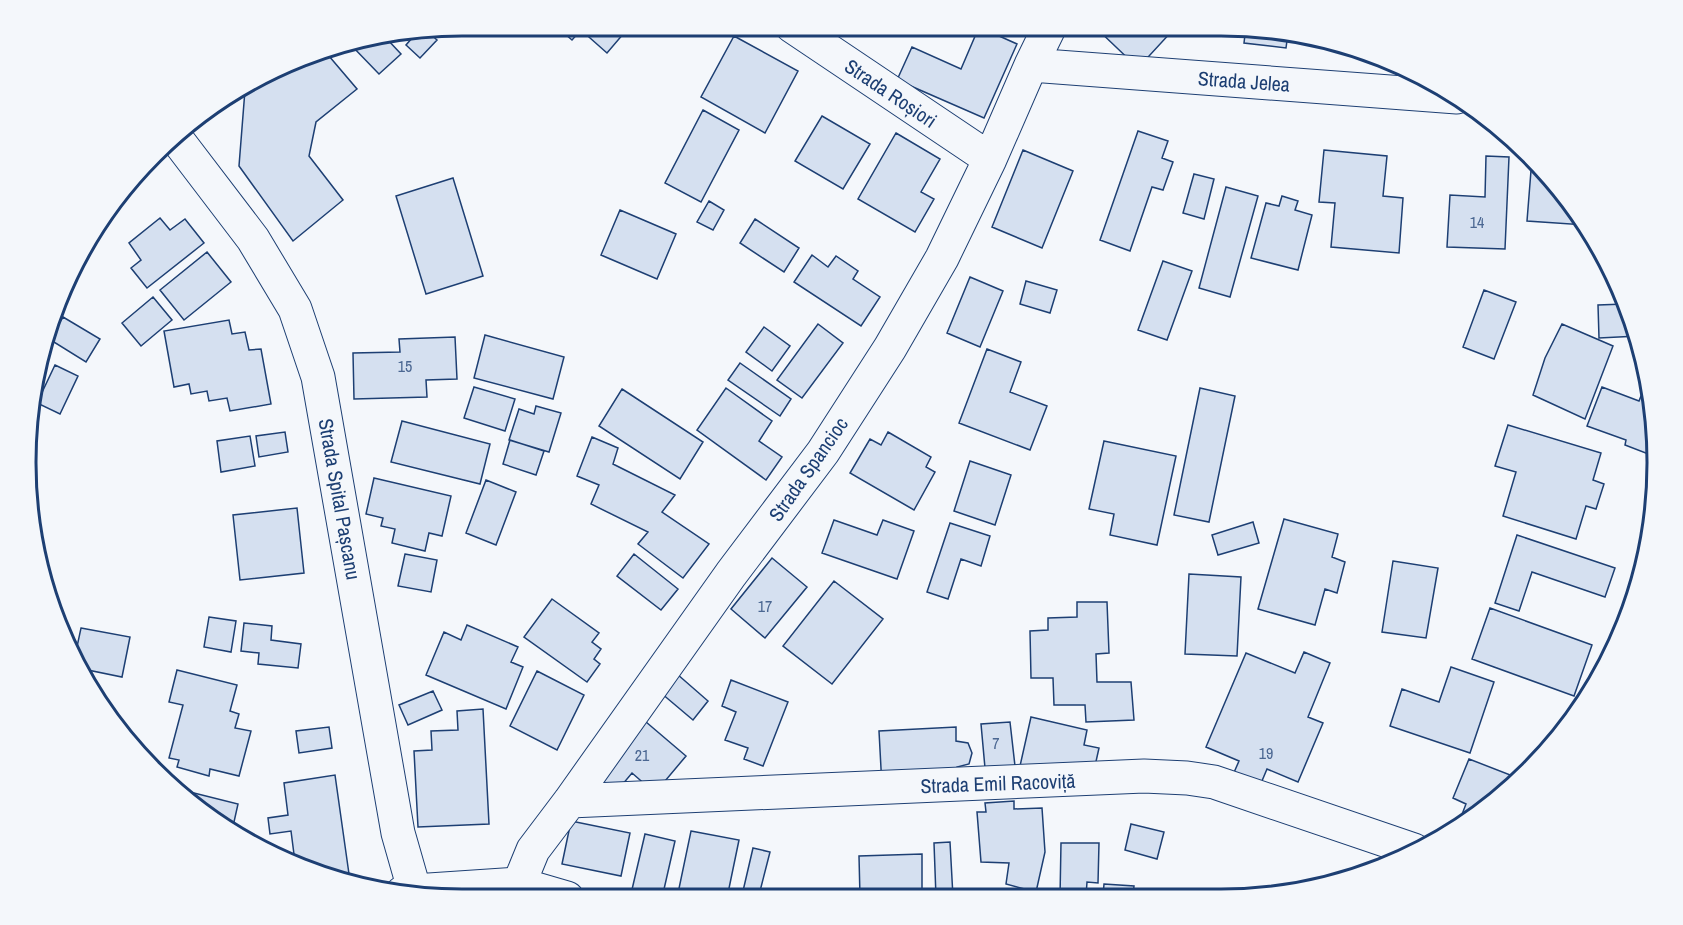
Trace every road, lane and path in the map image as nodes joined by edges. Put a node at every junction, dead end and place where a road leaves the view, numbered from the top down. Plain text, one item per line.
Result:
1 (807, 36) edge
2 (1045, 36) edge
3 (1031, 65) junction
4 (1438, 96) edge
5 (180, 143) edge
6 (990, 159) junction
7 (570, 801) junction
8 (1405, 847) edge
9 (519, 884) junction
10 (409, 885) edge
11 (460, 889) edge
12 (536, 889) edge

1 - 6 street, Strada Roșiori
2 - 3 street, Strada Spancioc
3 - 4 street, Strada Jelea
3 - 6 street, Strada Spancioc
5 - 10 street, Strada Spital Pașcanu
6 - 7 street, Strada Spancioc
7 - 8 street, Strada Emil Racoviță
7 - 9 street, Strada Spancioc
9 - 11 street
9 - 12 street

